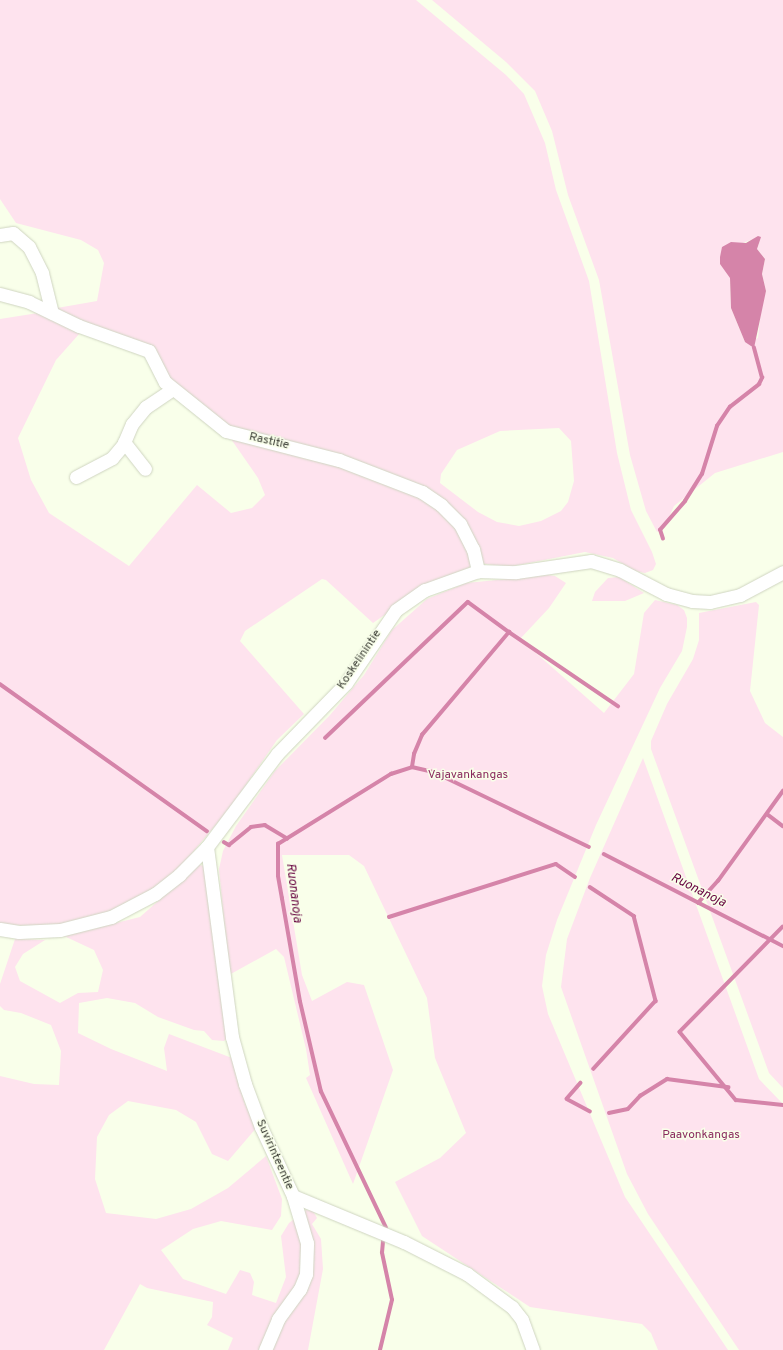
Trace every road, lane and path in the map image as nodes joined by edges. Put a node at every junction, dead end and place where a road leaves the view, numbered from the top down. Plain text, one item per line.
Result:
1 (0, 235) edge
2 (0, 294) edge
3 (52, 312) junction
4 (173, 389) junction
5 (124, 442) junction
6 (145, 469) dead end
7 (76, 477) dead end
8 (478, 571) junction
9 (783, 572) edge
10 (207, 847) junction
11 (0, 929) edge
12 (293, 1196) junction
13 (265, 1350) edge
14 (533, 1350) edge

1 - 3 street
2 - 3 street, Rastitie
3 - 4 street, Rastitie
4 - 5 street
4 - 8 street, Rastitie
5 - 6 street
5 - 7 street
8 - 9 street, Koskelinintie
8 - 10 street, Koskelinintie
10 - 11 street, Koskelinintie
10 - 12 street, Suvirinteentie
12 - 13 street
12 - 14 street, Suvirinteentie

